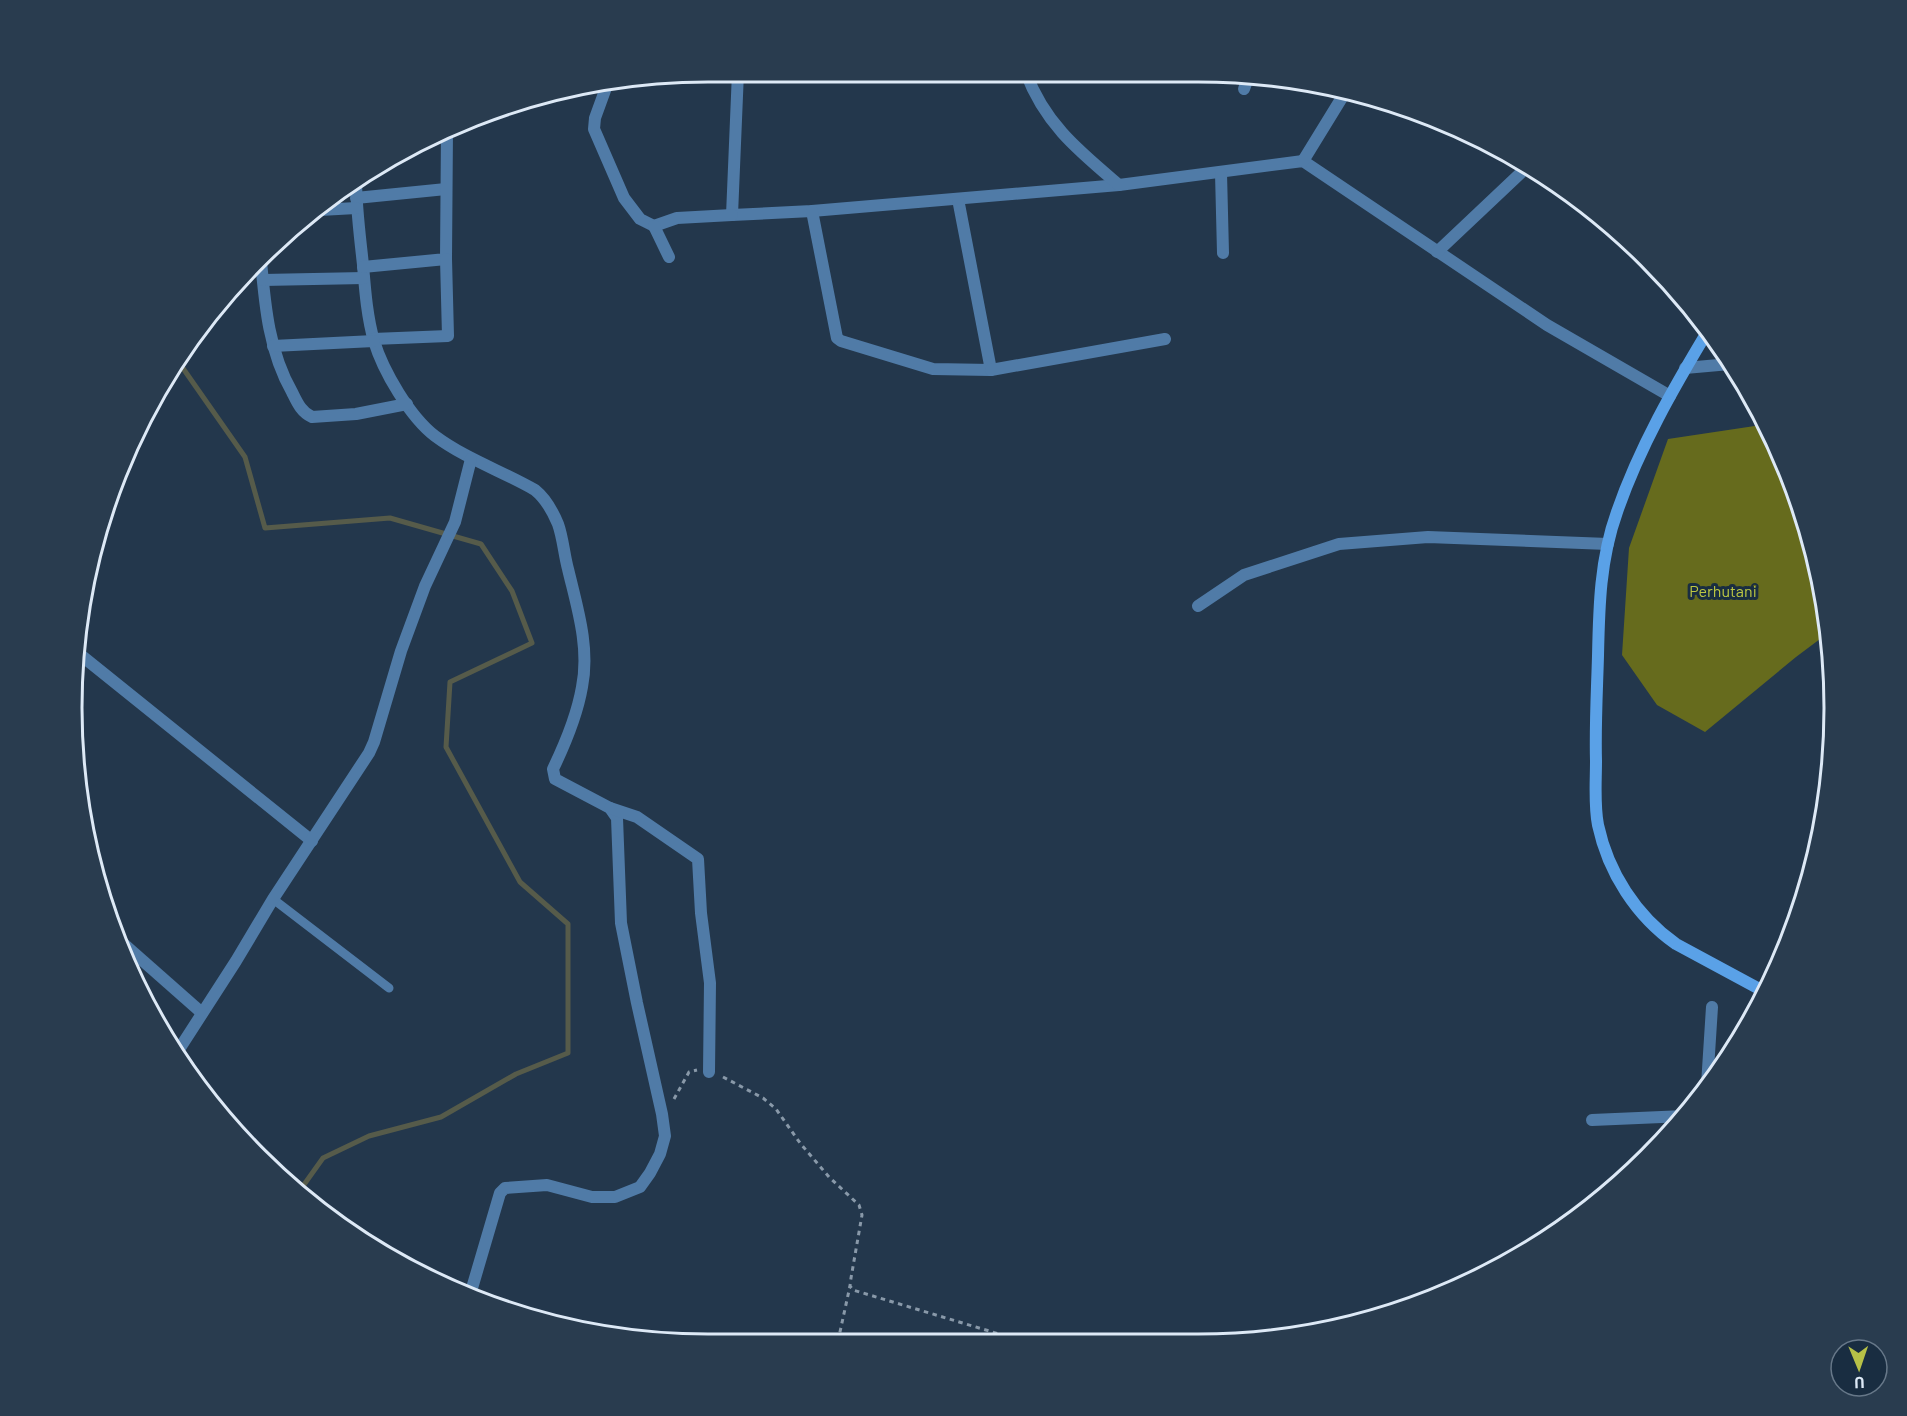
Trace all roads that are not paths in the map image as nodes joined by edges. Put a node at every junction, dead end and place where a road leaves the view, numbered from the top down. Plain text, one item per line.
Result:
1 (738, 82) edge
2 (1030, 82) edge
3 (1246, 85) edge
4 (1244, 89) dead end
5 (605, 92) edge
6 (1341, 99) edge
7 (447, 140) edge
8 (1303, 161) junction
9 (1522, 172) edge
10 (1221, 173) junction
11 (1119, 185) junction
12 (446, 189) junction
13 (356, 191) edge
14 (958, 199) junction
15 (356, 203) junction
16 (333, 207) edge
17 (812, 211) junction
18 (732, 215) junction
19 (654, 226) junction
20 (1437, 252) junction
21 (1223, 253) dead end
22 (669, 257) dead end
23 (446, 259) junction
24 (262, 270) edge
25 (363, 273) junction
26 (263, 280) junction
27 (1703, 338) edge
28 (1165, 339) dead end
29 (374, 340) junction
30 (273, 346) junction
31 (1722, 365) edge
32 (1685, 368) junction
33 (991, 370) junction
34 (1670, 396) junction
35 (407, 404) junction
36 (471, 459) junction
37 (1608, 544) junction
38 (1198, 606) dead end
39 (85, 658) edge
40 (610, 808) junction
41 (312, 842) junction
42 (273, 899) junction
43 (132, 951) edge
44 (389, 988) dead end
45 (1758, 988) edge
46 (1712, 1008) dead end
47 (202, 1013) junction
48 (181, 1046) edge
49 (1708, 1071) edge
50 (709, 1072) road end
51 (1672, 1117) edge
52 (1592, 1120) dead end
53 (472, 1287) edge

1 - 18 street
2 - 11 street
3 - 4 street
5 - 19 street
6 - 8 street
7 - 12 street
8 - 10 street
8 - 20 street
9 - 20 street
10 - 11 street
10 - 21 street
11 - 14 street
12 - 15 street
12 - 23 street
13 - 15 street
14 - 17 street
14 - 33 street
15 - 16 street
15 - 25 street
17 - 18 street
17 - 33 street
18 - 19 street
19 - 22 street
20 - 34 street
23 - 25 street
23 - 29 street
24 - 26 street
25 - 26 street
25 - 29 street
26 - 30 street
27 - 32 street
28 - 33 street
29 - 30 street
29 - 35 street
30 - 35 street
31 - 32 street
32 - 34 street
34 - 37 street
35 - 36 street
36 - 40 street
36 - 41 street
37 - 38 street
37 - 45 street
39 - 41 street
40 - 50 street
40 - 53 street
41 - 42 street
42 - 44 lane
42 - 47 street
43 - 47 street
46 - 49 street
47 - 48 street
51 - 52 street

